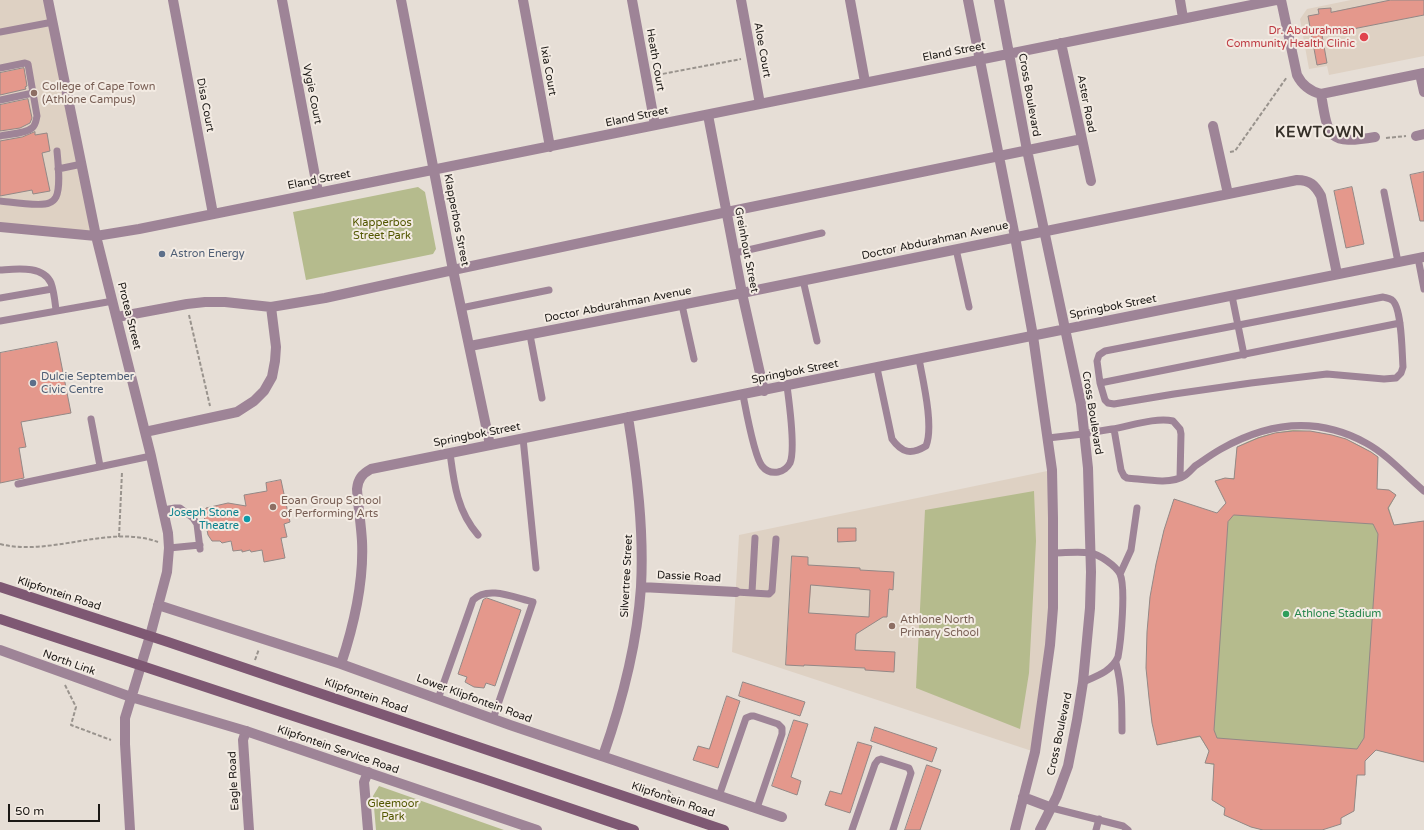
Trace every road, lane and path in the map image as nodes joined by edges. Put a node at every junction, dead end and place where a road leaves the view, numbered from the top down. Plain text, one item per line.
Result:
1 (48, 0) edge
2 (173, 0) edge
3 (282, 0) edge
4 (401, 0) edge
5 (523, 0) edge
6 (632, 0) edge
7 (741, 0) edge
8 (850, 0) edge
9 (968, 0) edge
10 (999, 0) edge
11 (1180, 0) edge
12 (1276, 0) edge
13 (1281, 0) edge
14 (1183, 18) junction
15 (53, 22) junction
16 (0, 32) edge
17 (1061, 44) junction
18 (1010, 54) junction
19 (752, 57) junction
20 (979, 59) junction
21 (0, 68) edge
22 (1422, 73) edge
23 (1297, 75) junction
24 (646, 77) junction
25 (865, 82) junction
26 (1424, 92) edge
27 (33, 93) junction
28 (1321, 94) junction
29 (0, 100) edge
30 (760, 104) junction
31 (708, 114) junction
32 (654, 125) junction
33 (1213, 126) dead end
34 (1420, 135) edge
35 (0, 136) edge
36 (1375, 137) joint
37 (1082, 139) junction
38 (550, 147) junction
39 (1027, 150) junction
40 (57, 151) dead end
41 (998, 155) junction
42 (1219, 155) junction
43 (82, 164) junction
44 (58, 169) junction
45 (434, 169) junction
46 (1091, 181) dead end
47 (318, 192) junction
48 (1384, 192) dead end
49 (1228, 194) junction
50 (0, 201) edge
51 (727, 212) junction
52 (213, 214) junction
53 (0, 227) edge
54 (1045, 231) junction
55 (822, 233) dead end
56 (96, 236) junction
57 (1015, 237) junction
58 (956, 249) junction
59 (735, 253) junction
60 (1421, 258) edge
61 (1398, 262) junction
62 (0, 270) edge
63 (453, 270) junction
64 (1337, 274) junction
65 (803, 280) junction
66 (52, 289) junction
67 (1424, 289) edge
68 (549, 290) dead end
69 (742, 293) junction
70 (1232, 296) junction
71 (0, 298) edge
72 (113, 301) junction
73 (187, 304) junction
74 (682, 305) junction
75 (271, 307) junction
76 (969, 307) dead end
77 (461, 308) junction
78 (56, 310) junction
79 (117, 317) junction
80 (0, 321) edge
81 (1400, 323) junction
82 (1238, 324) junction
83 (1065, 329) junction
84 (530, 334) junction
85 (1033, 336) junction
86 (817, 341) dead end
87 (470, 346) junction
88 (1244, 355) junction
89 (694, 359) dead end
90 (919, 359) junction
91 (877, 368) junction
92 (1100, 383) junction
93 (787, 386) junction
94 (764, 391) junction
95 (743, 395) junction
96 (542, 398) dead end
97 (628, 417) junction
98 (213, 418) junction
99 (91, 419) dead end
100 (1114, 429) junction
101 (145, 432) junction
102 (1085, 434) junction
103 (523, 438) junction
104 (1048, 438) junction
105 (490, 445) junction
106 (450, 453) junction
107 (151, 456) junction
108 (123, 462) junction
109 (100, 466) junction
110 (1180, 478) junction
111 (18, 484) dead end
112 (1424, 491) edge
113 (1137, 508) dead end
114 (163, 510) junction
115 (478, 535) dead end
116 (119, 537) junction
117 (755, 538) dead end
118 (776, 539) dead end
119 (0, 544) edge
120 (169, 548) junction
121 (1053, 553) junction
122 (1091, 553) junction
123 (536, 568) dead end
124 (1120, 574) junction
125 (0, 587) edge
126 (641, 587) junction
127 (736, 592) joint
128 (752, 592) junction
129 (158, 605) junction
130 (0, 619) edge
131 (150, 636) junction
132 (260, 646) dead end
133 (0, 650) edge
134 (255, 661) dead end
135 (1116, 663) junction
136 (341, 664) junction
137 (141, 665) junction
138 (64, 682) dead end
139 (1083, 682) junction
140 (131, 697) junction
141 (438, 699) junction
142 (493, 719) junction
143 (246, 731) junction
144 (1122, 731) dead end
145 (111, 740) dead end
146 (603, 756) junction
147 (368, 772) junction
148 (719, 796) junction
149 (1023, 797) junction
150 (757, 808) junction
151 (1052, 808) junction
152 (782, 817) dead end
153 (1099, 819) junction
154 (526, 828) edge
155 (130, 830) edge
156 (249, 830) edge
157 (368, 830) edge
158 (536, 830) edge
159 (634, 830) edge
160 (724, 830) edge
161 (852, 830) edge
162 (893, 830) edge
163 (1015, 830) edge
164 (1040, 830) edge
165 (1096, 830) edge
166 (1128, 830) edge

1 - 15 street, Protea Street
2 - 52 street, Disa Court
3 - 47 street, Vygie Court
4 - 45 street, Klapperbos Street
5 - 38 street, Ixia Court
6 - 24 street, Heath Court
7 - 19 street, Aloe Court
8 - 25 street
9 - 20 street, Cross Boulevard
10 - 18 street, Cross Boulevard
11 - 14 street
12 - 14 street, Eland Street
13 - 23 street
14 - 17 street, Eland Street
15 - 16 lane
15 - 43 street, Protea Street
17 - 18 street, Eland Street
17 - 37 street, Aster Road
18 - 20 street, Eland Street
18 - 39 street, Cross Boulevard
19 - 24 path
19 - 30 street, Aloe Court
20 - 25 street, Eland Street
20 - 41 street, Cross Boulevard
21 - 27 lane
22 - 26 street
22 - 28 street
23 - 28 street
23 - 42 path
24 - 32 street, Heath Court
25 - 30 street, Eland Street
27 - 29 lane
27 - 35 lane
28 - 36 street
30 - 31 street, Eland Street
31 - 32 street, Eland Street
31 - 51 street, Greinhout Street
32 - 38 street, Eland Street
33 - 42 street
34 - 36 path
37 - 39 street, Aster Road
37 - 46 street
38 - 45 street, Eland Street
39 - 41 street, Aster Road
39 - 54 street, Cross Boulevard
40 - 44 lane
41 - 51 street
41 - 57 street, Cross Boulevard
42 - 49 street
43 - 44 lane
43 - 56 street, Protea Street
44 - 50 lane
45 - 47 street, Eland Street
45 - 63 street, Klapperbos Street
47 - 52 street, Eland Street
48 - 61 lane
49 - 54 street, Doctor Abdurahman Avenue
49 - 64 street, Doctor Abdurahman Avenue
51 - 59 street, Greinhout Street
51 - 63 street
52 - 56 street, Eland Street
53 - 56 street, Eland Street
54 - 57 street, Doctor Abdurahman Avenue
54 - 83 street, Cross Boulevard
55 - 59 lane
56 - 72 street, Protea Street
57 - 58 street, Doctor Abdurahman Avenue
57 - 85 street, Cross Boulevard
58 - 65 street, Doctor Abdurahman Avenue
58 - 76 lane
59 - 69 street, Greinhout Street
60 - 61 street, Springbok Street
60 - 67 lane
61 - 64 street, Springbok Street
62 - 66 lane
63 - 75 street
63 - 77 street, Klapperbos Street
64 - 70 street, Springbok Street
65 - 69 street, Doctor Abdurahman Avenue
65 - 86 lane
66 - 71 lane
66 - 78 lane
68 - 77 lane
69 - 74 street, Doctor Abdurahman Avenue
69 - 94 street, Greinhout Street
70 - 82 lane
70 - 83 street, Springbok Street
72 - 78 lane
72 - 79 street, Protea Street
73 - 75 street
73 - 79 street
73 - 98 path
74 - 84 street, Doctor Abdurahman Avenue
74 - 89 lane
75 - 98 street
77 - 87 street, Klapperbos Street
78 - 80 lane
79 - 101 street, Protea Street
81 - 82 lane
81 - 88 lane
81 - 92 lane
82 - 88 lane
82 - 92 lane
83 - 85 street, Springbok Street
83 - 102 street, Cross Boulevard
84 - 87 street, Doctor Abdurahman Avenue
84 - 96 lane
85 - 90 street, Springbok Street
85 - 104 street, Cross Boulevard
87 - 105 street, Klapperbos Street
88 - 92 lane
90 - 91 street, Springbok Street
90 - 91 lane
91 - 93 street, Springbok Street
93 - 94 street, Springbok Street
93 - 95 lane
94 - 95 street, Springbok Street
95 - 97 street, Springbok Street
97 - 103 street, Springbok Street
97 - 126 street, Silvertree Street
98 - 101 street
99 - 109 lane
100 - 102 lane
100 - 110 lane
100 - 110 lane
101 - 107 street, Protea Street
102 - 104 lane
102 - 122 street, Cross Boulevard
103 - 105 street, Springbok Street
103 - 123 lane
104 - 121 street, Cross Boulevard
105 - 106 street, Springbok Street
106 - 115 lane
106 - 136 street, Springbok Street
107 - 108 lane
107 - 114 street, Protea Street
108 - 109 lane
108 - 116 path
109 - 111 lane
110 - 112 lane
113 - 124 lane
114 - 120 street, Protea Street
114 - 120 lane
116 - 119 path
116 - 120 path
117 - 128 lane
118 - 128 lane
120 - 129 street, Protea Street
121 - 122 lane
121 - 149 street, Cross Boulevard
122 - 124 lane
122 - 139 street, Cross Boulevard
124 - 135 lane
125 - 131 main road, Klipfontein Road
126 - 127 street, Dassie Road
126 - 146 street, Silvertree Street
127 - 128 lane
129 - 131 street, Protea Street
129 - 136 street, Lower Klipfontein Road
130 - 137 main road
131 - 137 street, Protea Street
131 - 160 main road, Klipfontein Road
132 - 134 path
133 - 140 street, North Link
135 - 139 lane
135 - 144 lane
136 - 141 street, Lower Klipfontein Road
137 - 140 street, Protea Street
137 - 159 main road
138 - 145 path
139 - 151 street, Cross Boulevard
140 - 143 street, Klipfontein Service Road
140 - 155 street, Protea Street
141 - 142 street, Lower Klipfontein Road
141 - 142 lane
142 - 146 street, Lower Klipfontein Road
143 - 147 street, Klipfontein Service Road
143 - 156 street, Eagle Road
146 - 148 street, Lower Klipfontein Road
147 - 154 street, Klipfontein Service Road
147 - 157 street
148 - 150 street, Lower Klipfontein Road
148 - 150 lane
149 - 151 street
149 - 163 street, Cross Boulevard
150 - 152 street, Lower Klipfontein Road
151 - 153 lane
151 - 164 street, Cross Boulevard
153 - 165 lane
153 - 166 lane
154 - 158 street, Klipfontein Service Road
161 - 162 lane

